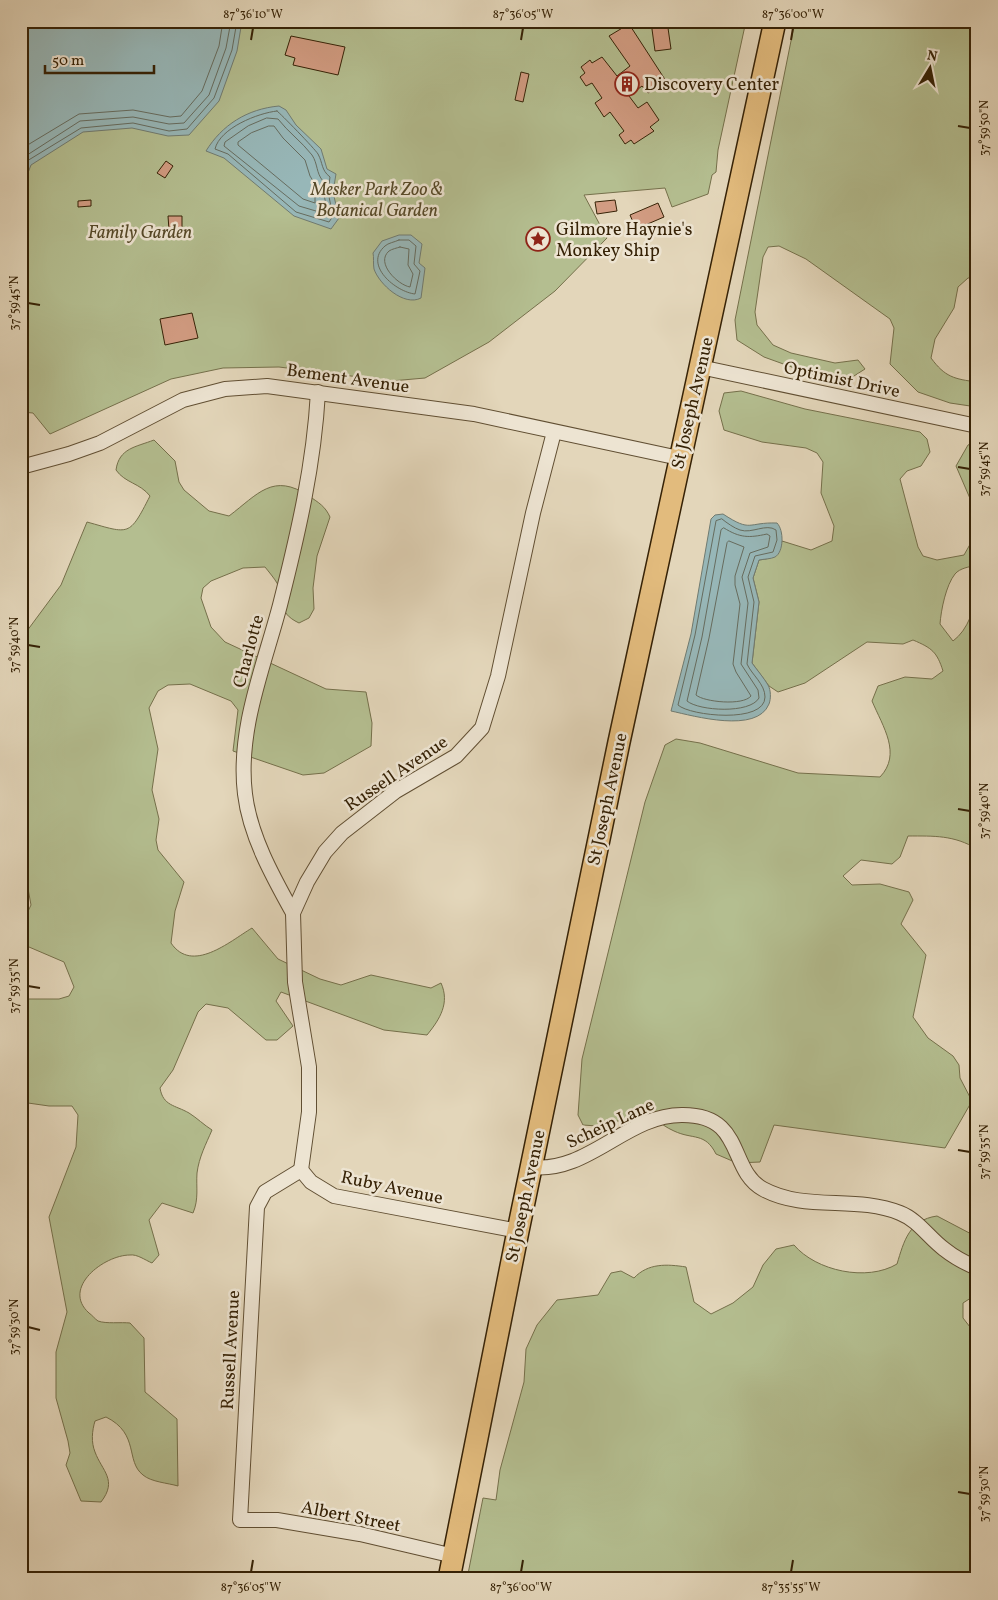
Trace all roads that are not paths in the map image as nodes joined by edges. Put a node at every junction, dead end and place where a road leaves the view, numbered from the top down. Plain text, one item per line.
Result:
1 (776, 21) edge
2 (700, 367) junction
3 (318, 392) junction
4 (977, 426) edge
5 (554, 432) junction
6 (679, 458) junction
7 (21, 467) edge
8 (293, 913) junction
9 (531, 1167) junction
10 (301, 1170) junction
11 (518, 1232) junction
12 (977, 1268) edge
13 (240, 1520) joint
14 (454, 1556) junction
15 (450, 1579) edge

1 - 2 main road, St Joseph Avenue
2 - 4 street, Optimist Drive
2 - 6 main road, St Joseph Avenue
3 - 5 street, Bement Avenue
3 - 7 street, Bement Avenue
3 - 8 street, Charlotte
5 - 6 street, Bement Avenue
5 - 8 street, Russell Avenue
6 - 9 main road, St Joseph Avenue
8 - 10 street, Russell Avenue
9 - 11 main road, St Joseph Avenue
9 - 12 street, Scheip Lane
10 - 11 street, Ruby Avenue
10 - 13 street, Russell Avenue
11 - 14 main road, St Joseph Avenue
13 - 14 street, Albert Street
14 - 15 main road, St Joseph Avenue

